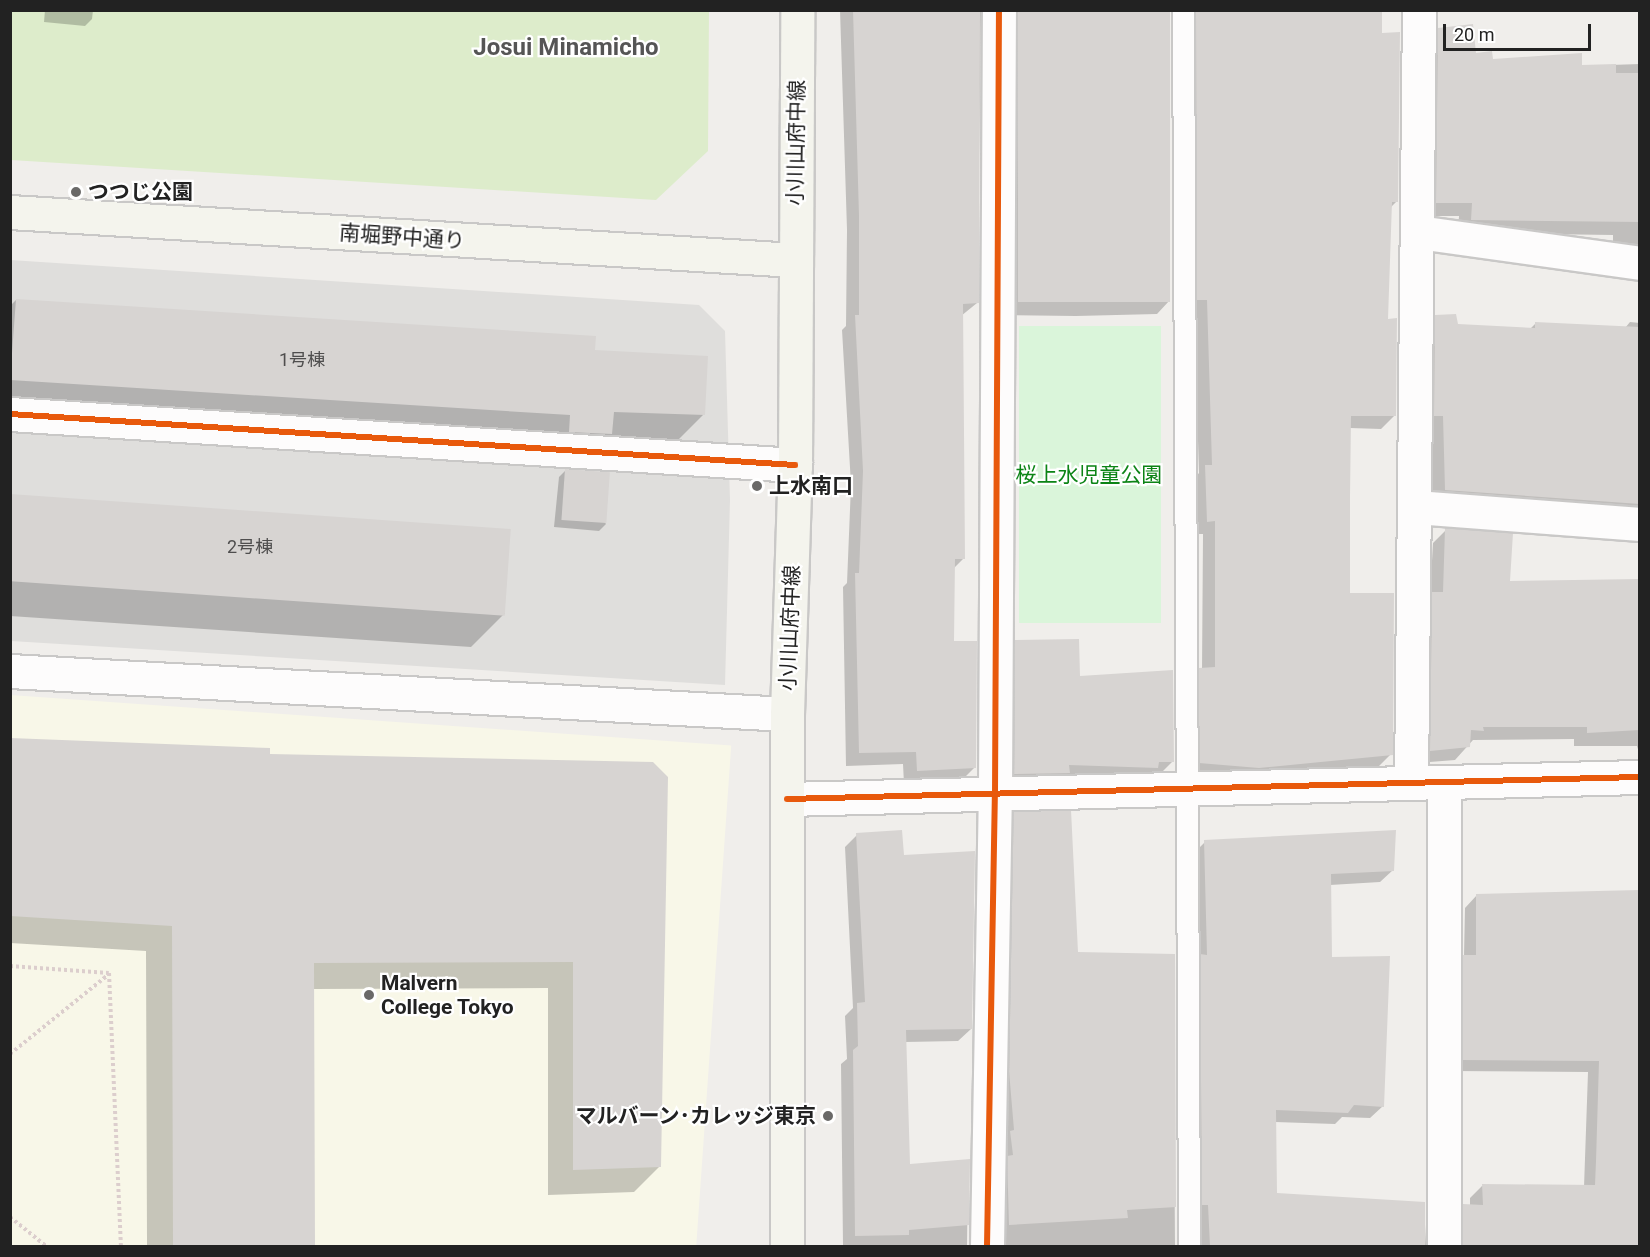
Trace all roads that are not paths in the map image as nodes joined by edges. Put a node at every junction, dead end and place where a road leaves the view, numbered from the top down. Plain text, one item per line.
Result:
1 (797, 10) edge
2 (999, 10) edge
3 (1183, 10) edge
4 (1419, 10) edge
5 (10, 212) edge
6 (1418, 232) junction
7 (794, 260) junction
8 (1640, 263) edge
9 (10, 414) edge
10 (795, 465) junction
11 (1415, 507) junction
12 (1640, 524) edge
13 (10, 671) edge
14 (787, 714) junction
15 (1640, 777) edge
16 (1444, 782) junction
17 (1411, 783) junction
18 (1185, 789) junction
19 (995, 794) junction
20 (787, 799) junction
21 (787, 1246) edge
22 (987, 1246) edge
23 (1189, 1246) edge
24 (1444, 1246) edge

1 - 7 main road, 小川山府中線
2 - 19 street
3 - 18 lane
4 - 6 street
5 - 7 main road, 南堀野中通り
6 - 8 street
6 - 11 street
7 - 10 main road, 小川山府中線
9 - 10 street
10 - 14 main road, 小川山府中線
11 - 12 street
11 - 17 street
13 - 14 street
14 - 20 main road, 小川山府中線
15 - 16 street
16 - 17 street
16 - 24 street
17 - 18 street
18 - 19 street
18 - 23 lane
19 - 20 street
19 - 22 street
20 - 21 main road, 小川山府中線

